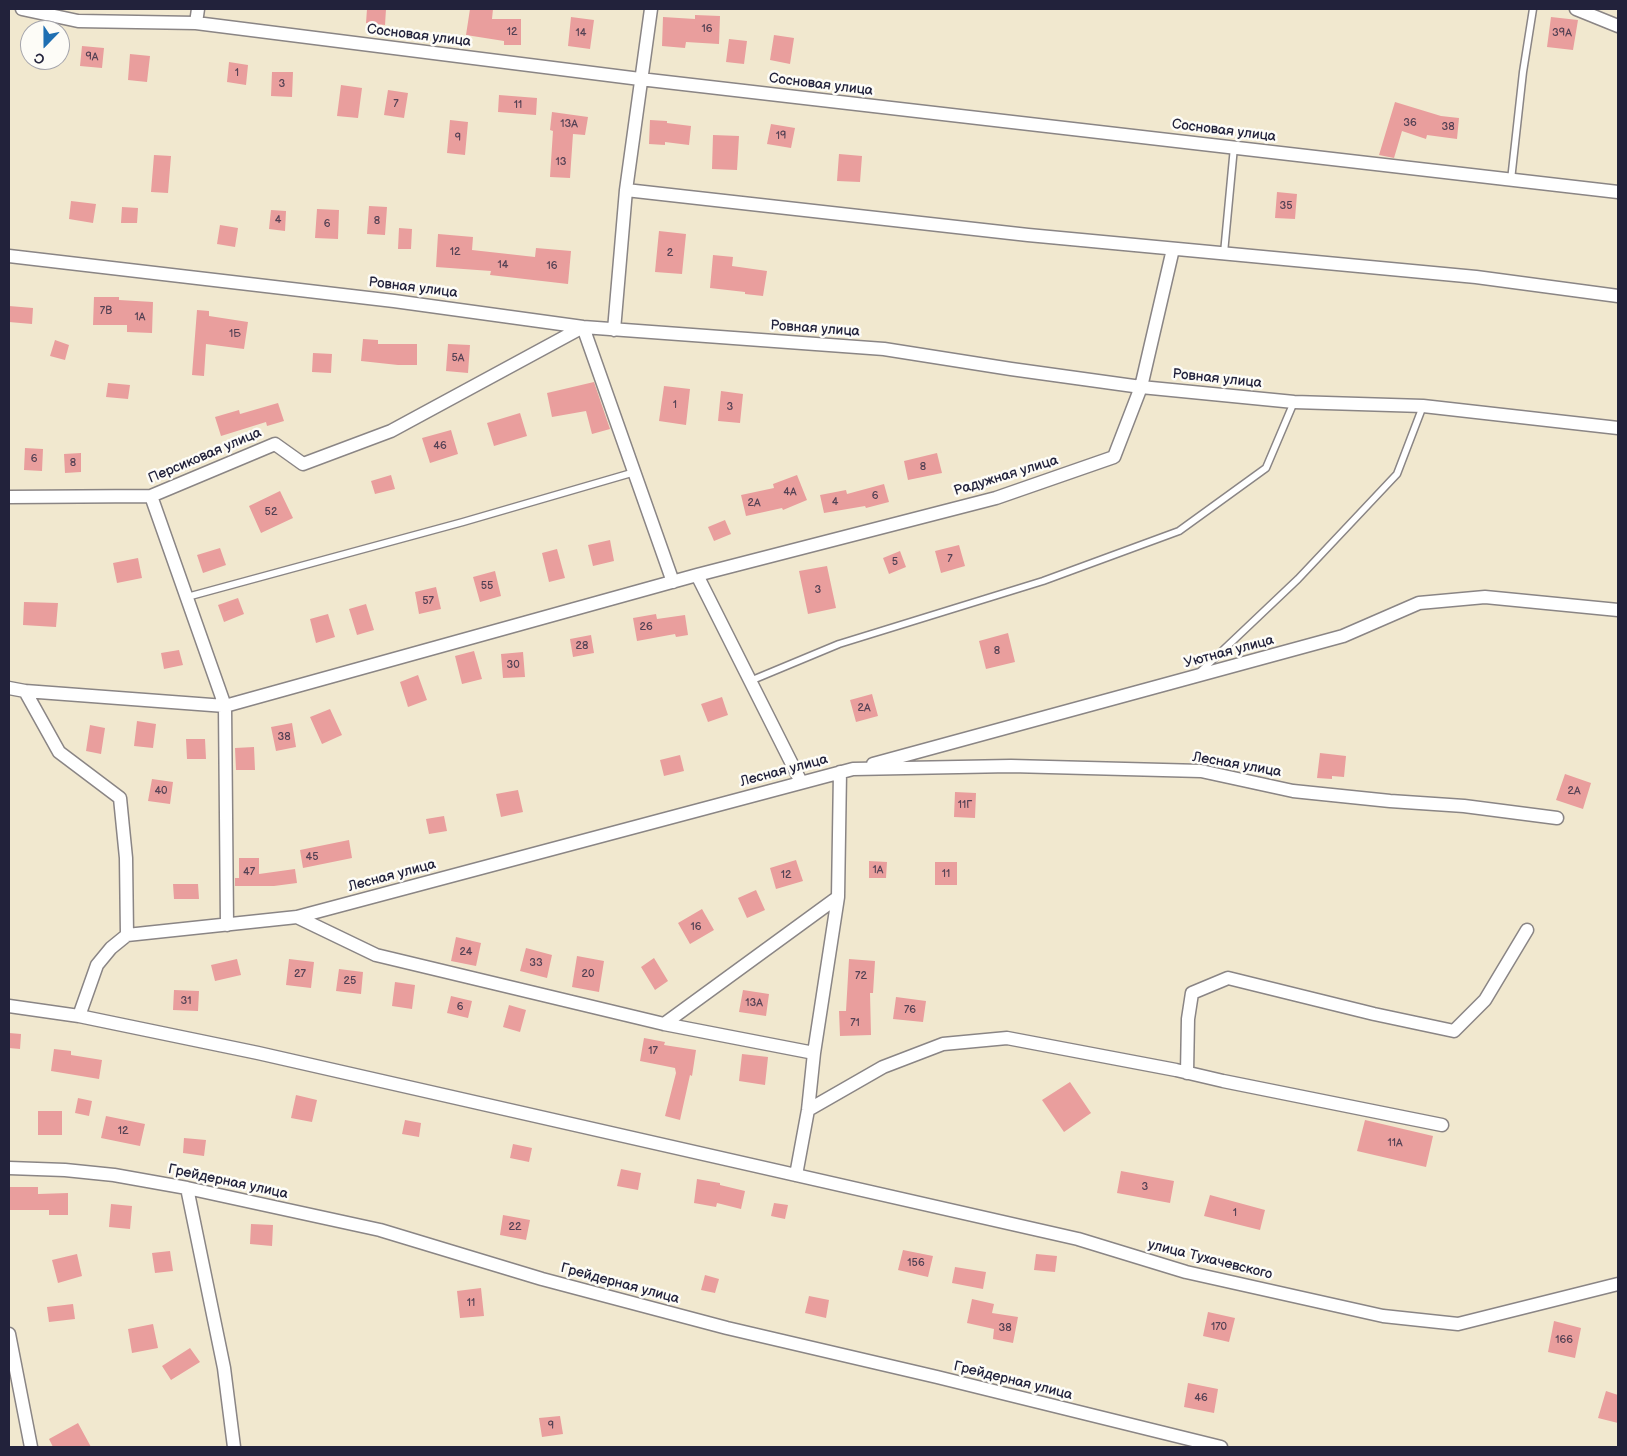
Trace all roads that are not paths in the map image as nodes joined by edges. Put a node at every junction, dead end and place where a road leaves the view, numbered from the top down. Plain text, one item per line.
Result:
1 (22, 9) edge
2 (198, 9) edge
3 (651, 9) edge
4 (1533, 9) edge
5 (1576, 9) edge
6 (196, 23) junction
7 (1618, 26) edge
8 (640, 79) junction
9 (1234, 147) junction
10 (1511, 180) junction
11 (626, 190) junction
12 (1618, 192) edge
13 (1173, 249) junction
14 (1224, 253) junction
15 (9, 256) edge
16 (1618, 296) edge
17 (583, 327) junction
18 (614, 330) junction
19 (1141, 387) junction
20 (1294, 402) junction
21 (1423, 406) junction
22 (1618, 428) edge
23 (635, 472) junction
24 (151, 496) junction
25 (9, 497) edge
26 (697, 575) junction
27 (673, 582) junction
28 (187, 597) junction
29 (1616, 610) edge
30 (1196, 677) junction
31 (750, 681) junction
32 (9, 688) edge
33 (25, 691) junction
34 (225, 706) junction
35 (853, 769) junction
36 (840, 772) junction
37 (800, 782) junction
38 (1557, 818) dead end
39 (838, 897) junction
40 (297, 917) junction
41 (227, 925) junction
42 (1527, 930) dead end
43 (127, 935) junction
44 (9, 1006) edge
45 (79, 1016) junction
46 (664, 1024) junction
47 (814, 1053) junction
48 (1187, 1073) junction
49 (808, 1110) junction
50 (1442, 1125) dead end
51 (9, 1168) edge
52 (796, 1175) junction
53 (187, 1188) junction
54 (1618, 1284) edge
55 (9, 1334) edge
56 (31, 1447) edge
57 (234, 1447) edge
58 (1221, 1447) edge

1 - 6 street, Сосновая улица
2 - 6 street
3 - 8 street
4 - 10 lane
5 - 7 street
6 - 8 street, Сосновая улица
8 - 9 street, Сосновая улица
8 - 11 street
9 - 10 street, Сосновая улица
9 - 14 lane
10 - 12 street, Сосновая улица
11 - 13 street
11 - 18 street
13 - 14 street
13 - 19 street, Радужная улица
14 - 16 street
15 - 17 street, Ровная улица
17 - 18 street, Ровная улица
17 - 23 street
17 - 24 street, Персиковая улица
18 - 19 street, Ровная улица
19 - 20 street, Ровная улица
19 - 26 street, Радужная улица
20 - 21 street, Ровная улица
20 - 31 lane
21 - 22 street, Ровная улица
21 - 30 lane
23 - 27 street
23 - 28 lane
24 - 25 street, Персиковая улица
24 - 28 street
26 - 27 street
26 - 31 street
27 - 34 street
28 - 34 street
29 - 30 street, Уютная улица
30 - 35 street, Уютная улица
31 - 37 street
32 - 33 street
33 - 34 street
33 - 43 street
34 - 41 street
35 - 36 street, Лесная улица
35 - 38 street, Лесная улица
36 - 37 street, Лесная улица
36 - 39 street
37 - 40 street, Лесная улица
39 - 46 street
39 - 47 street
40 - 41 street, Лесная улица
40 - 46 street
41 - 43 street, Лесная улица
42 - 48 street
43 - 45 street
44 - 45 street
45 - 52 street
46 - 47 street
47 - 49 street
48 - 49 street
48 - 50 street
49 - 52 street
51 - 53 street, Грейдерная улица
52 - 54 street, улица Тухачевского
53 - 57 street
53 - 58 street, Грейдерная улица
55 - 56 street

